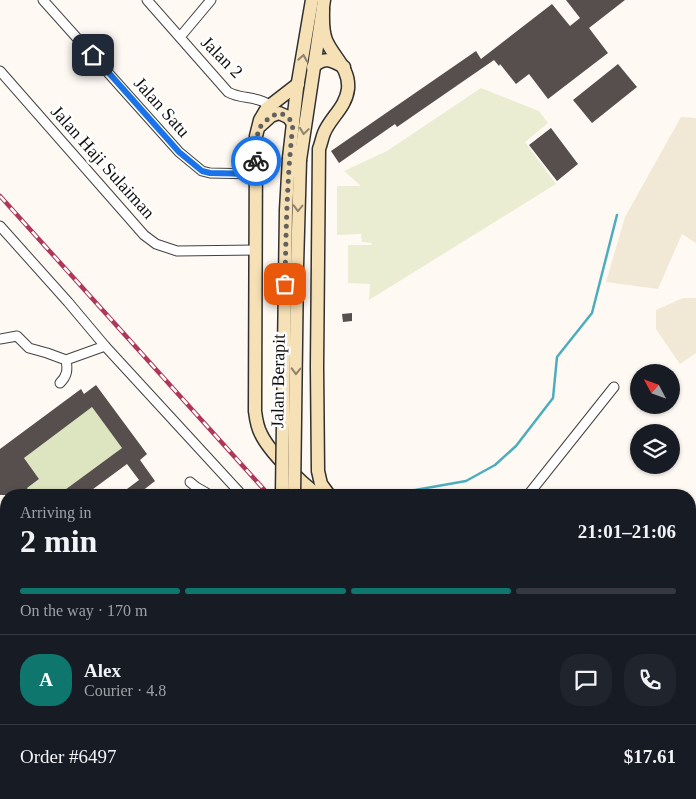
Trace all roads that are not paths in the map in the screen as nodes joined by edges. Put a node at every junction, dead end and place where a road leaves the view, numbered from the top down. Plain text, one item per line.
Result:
1 (43, 0) edge
2 (147, 0) edge
3 (211, 0) edge
4 (312, 0) edge
5 (324, 4) edge
6 (180, 37) junction
7 (314, 67) junction
8 (344, 67) junction
9 (0, 70) edge
10 (298, 84) junction
11 (270, 105) junction
12 (293, 124) junction
13 (258, 129) junction
14 (294, 159) junction
15 (256, 174) junction
16 (0, 226) edge
17 (256, 250) junction
18 (0, 338) edge
19 (105, 346) junction
20 (66, 360) junction
21 (60, 383) dead end
22 (614, 387) dead end
23 (318, 471) junction
24 (297, 476) junction
25 (190, 482) dead end
26 (200, 489) edge
27 (236, 489) edge
28 (282, 489) edge
29 (294, 489) edge
30 (310, 489) edge
31 (325, 489) edge
32 (533, 489) edge

1 - 15 street, Jalan Satu
2 - 6 street, Jalan 2
3 - 6 street, Jalan 2
10 -> 4 main road
5 - 7 main road, Jalan Berapit
5 - 8 main road
6 - 11 street, Jalan 2
7 - 8 main road
7 -> 14 main road, Jalan Berapit
8 - 23 main road
9 - 17 street, Jalan Haji Sulaiman
10 - 11 main road
10 - 12 main road
11 - 13 main road
12 - 13 main road
12 - 14 main road
13 - 15 main road
14 - 28 main road, bridge
14 -> 29 main road, Jalan Berapit, bridge
15 - 17 main road
16 - 19 street
17 - 24 main road
18 - 20 street
19 - 20 street
19 - 27 street
20 - 21 street
22 - 32 street
23 - 24 main road
23 - 31 main road
24 - 30 main road
25 - 26 street

